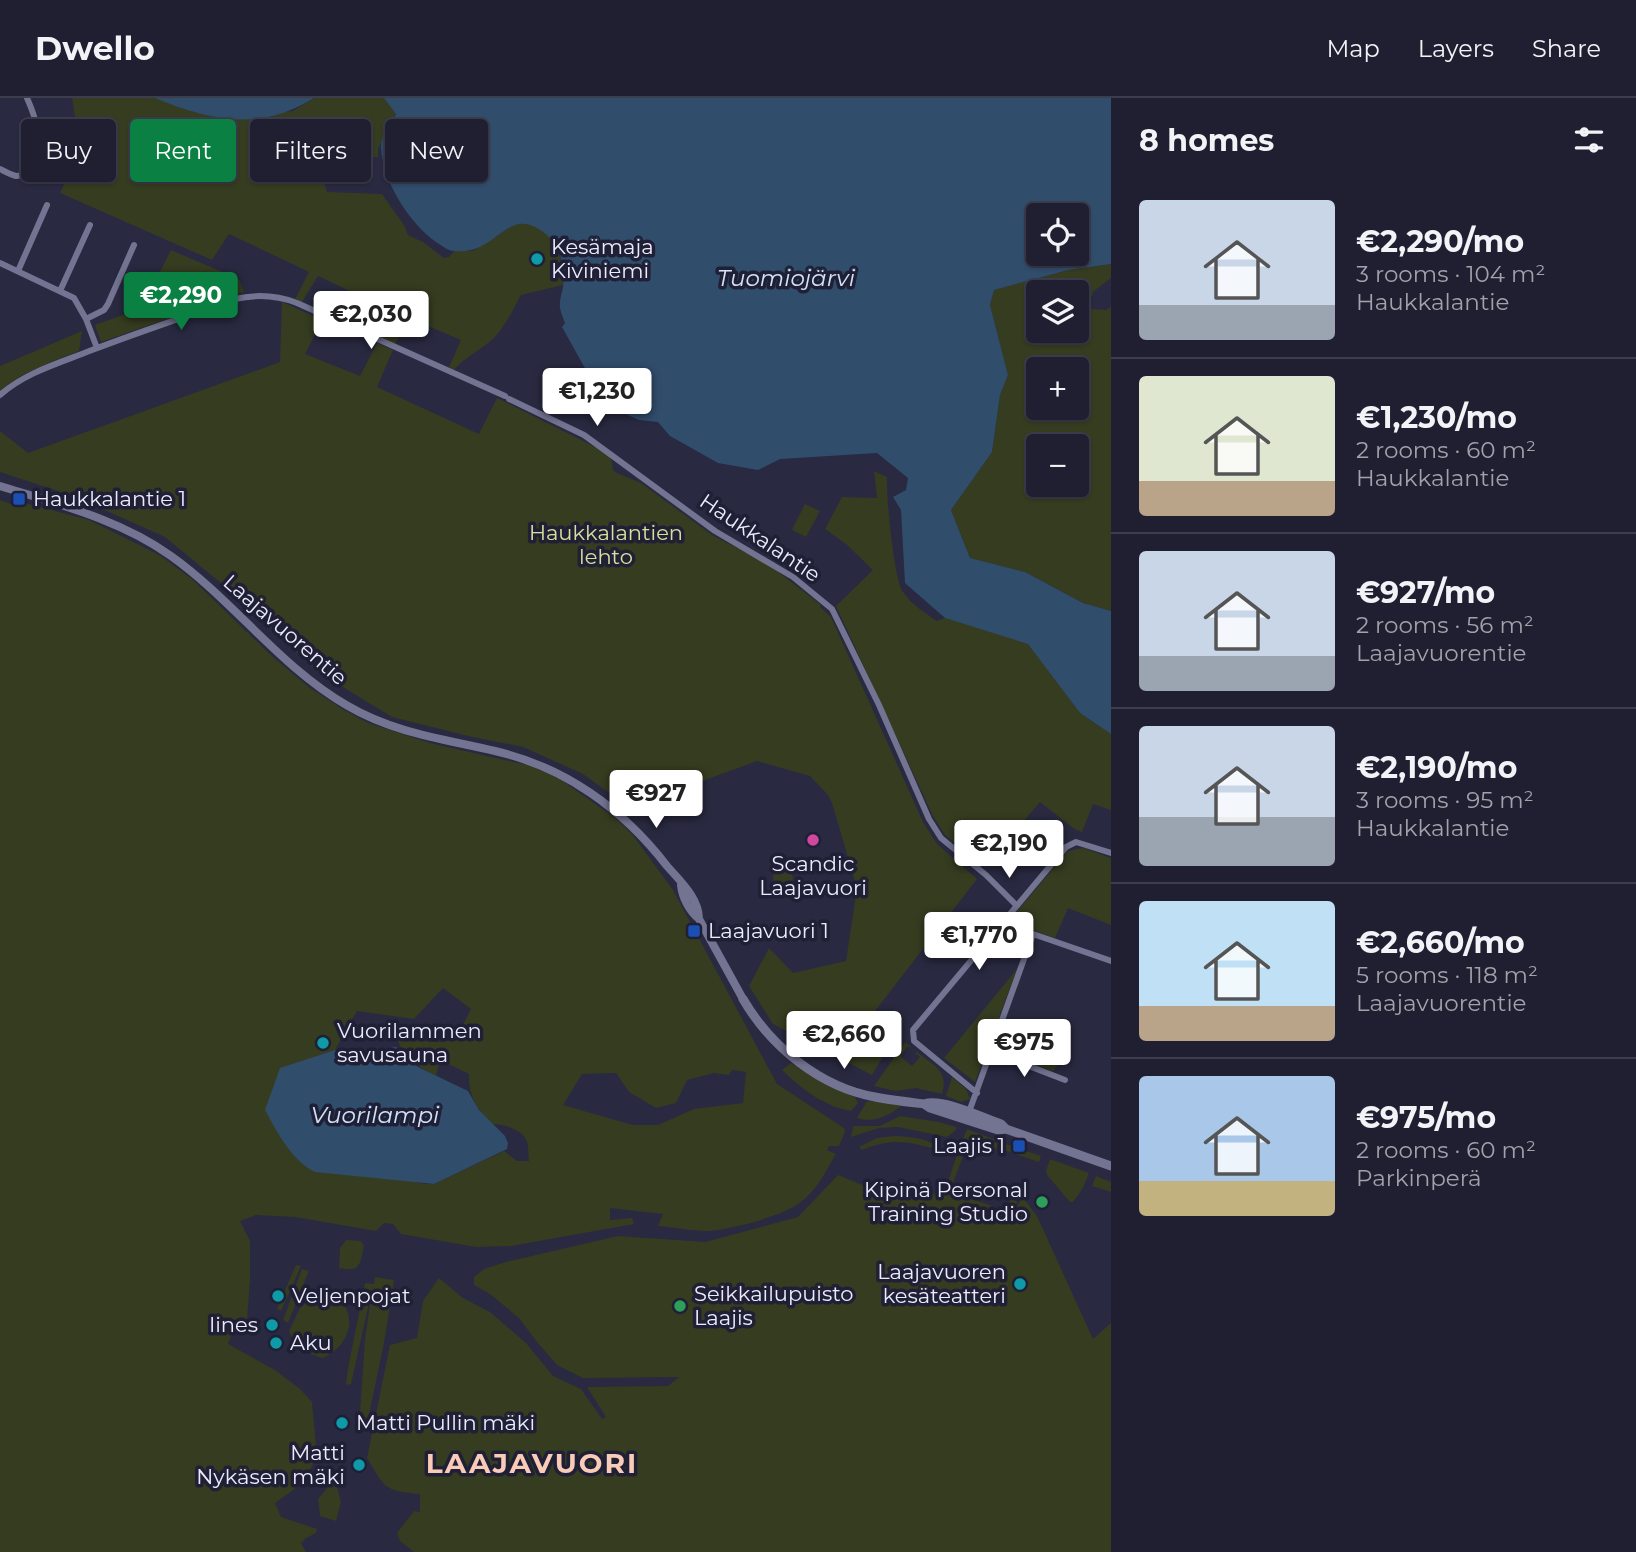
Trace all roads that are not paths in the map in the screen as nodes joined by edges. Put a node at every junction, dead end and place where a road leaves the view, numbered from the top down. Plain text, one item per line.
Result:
1 (27, 98) edge
2 (0, 169) edge
3 (47, 205) dead end
4 (90, 225) dead end
5 (134, 245) dead end
6 (0, 263) edge
7 (18, 271) junction
8 (60, 291) junction
9 (86, 319) junction
10 (97, 348) junction
11 (0, 395) edge
12 (0, 485) edge
13 (1111, 853) edge
14 (1017, 906) junction
15 (1111, 961) edge
16 (743, 999) joint
17 (992, 1052) junction
18 (1065, 1080) dead end
19 (977, 1093) junction
20 (924, 1104) junction
21 (969, 1112) junction
22 (1006, 1129) junction
23 (1111, 1166) edge

1 - 2 street
3 - 7 street
4 - 8 street
5 - 9 street
6 - 7 street
7 - 8 street
8 - 9 street
9 - 10 street
10 - 11 street, Haukkalantie
10 - 14 street, Haukkalantie
12 - 16 street, Laajavuorentie
13 - 14 street
14 - 19 street
15 - 17 street
16 - 20 main road, Laajavuorentie
17 - 18 street
17 - 19 street
19 - 21 street
20 - 21 main road, Laajavuorentie
20 - 22 main road, Laajavuorentie
21 - 22 main road, Laajavuorentie
22 - 23 main road, Laajavuorentie

